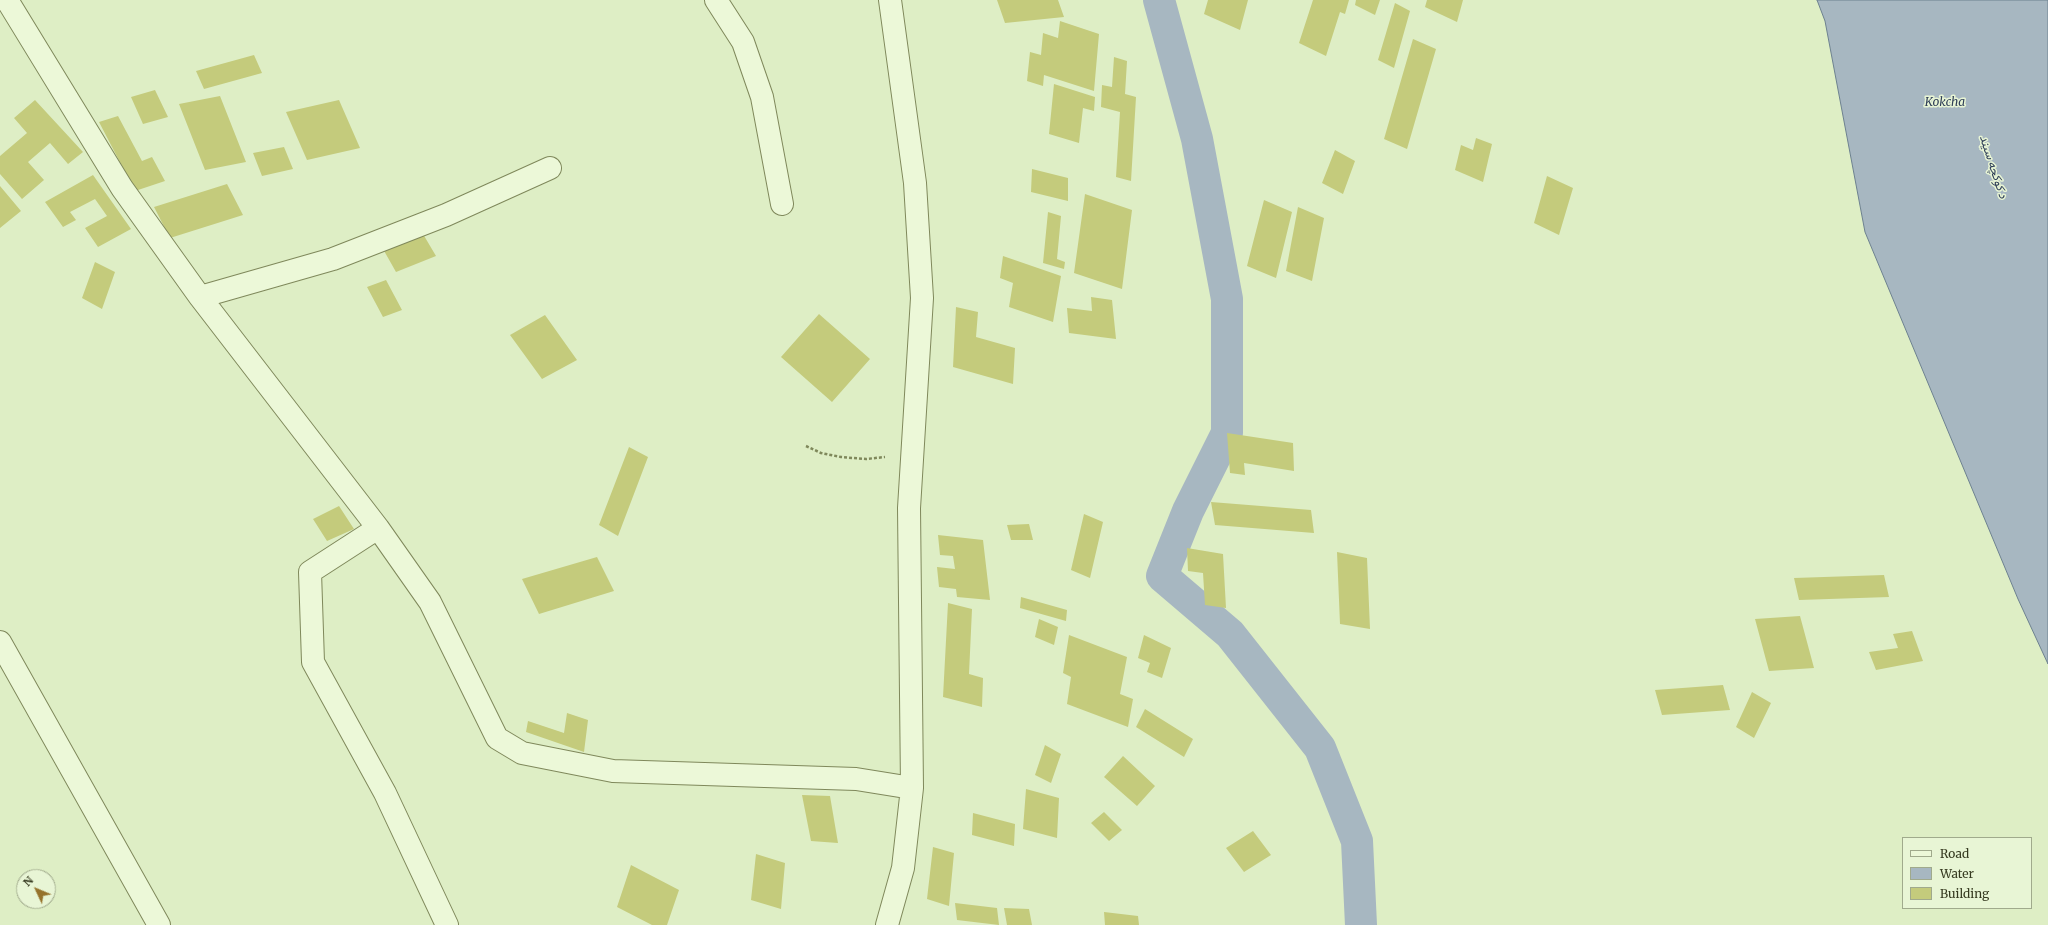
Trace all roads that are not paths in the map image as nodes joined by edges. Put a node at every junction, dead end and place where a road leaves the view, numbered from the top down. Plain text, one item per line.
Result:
1 (7, 0) edge
2 (716, 0) edge
3 (890, 0) edge
4 (550, 168) dead end
5 (782, 204) dead end
6 (200, 297) junction
7 (378, 528) junction
8 (0, 642) edge
9 (912, 788) junction
10 (159, 925) edge
11 (446, 925) edge
12 (887, 925) edge

1 - 6 street
2 - 5 street
3 - 9 street
4 - 6 street
6 - 7 street
7 - 9 street
7 - 11 street
8 - 10 street
9 - 12 street

